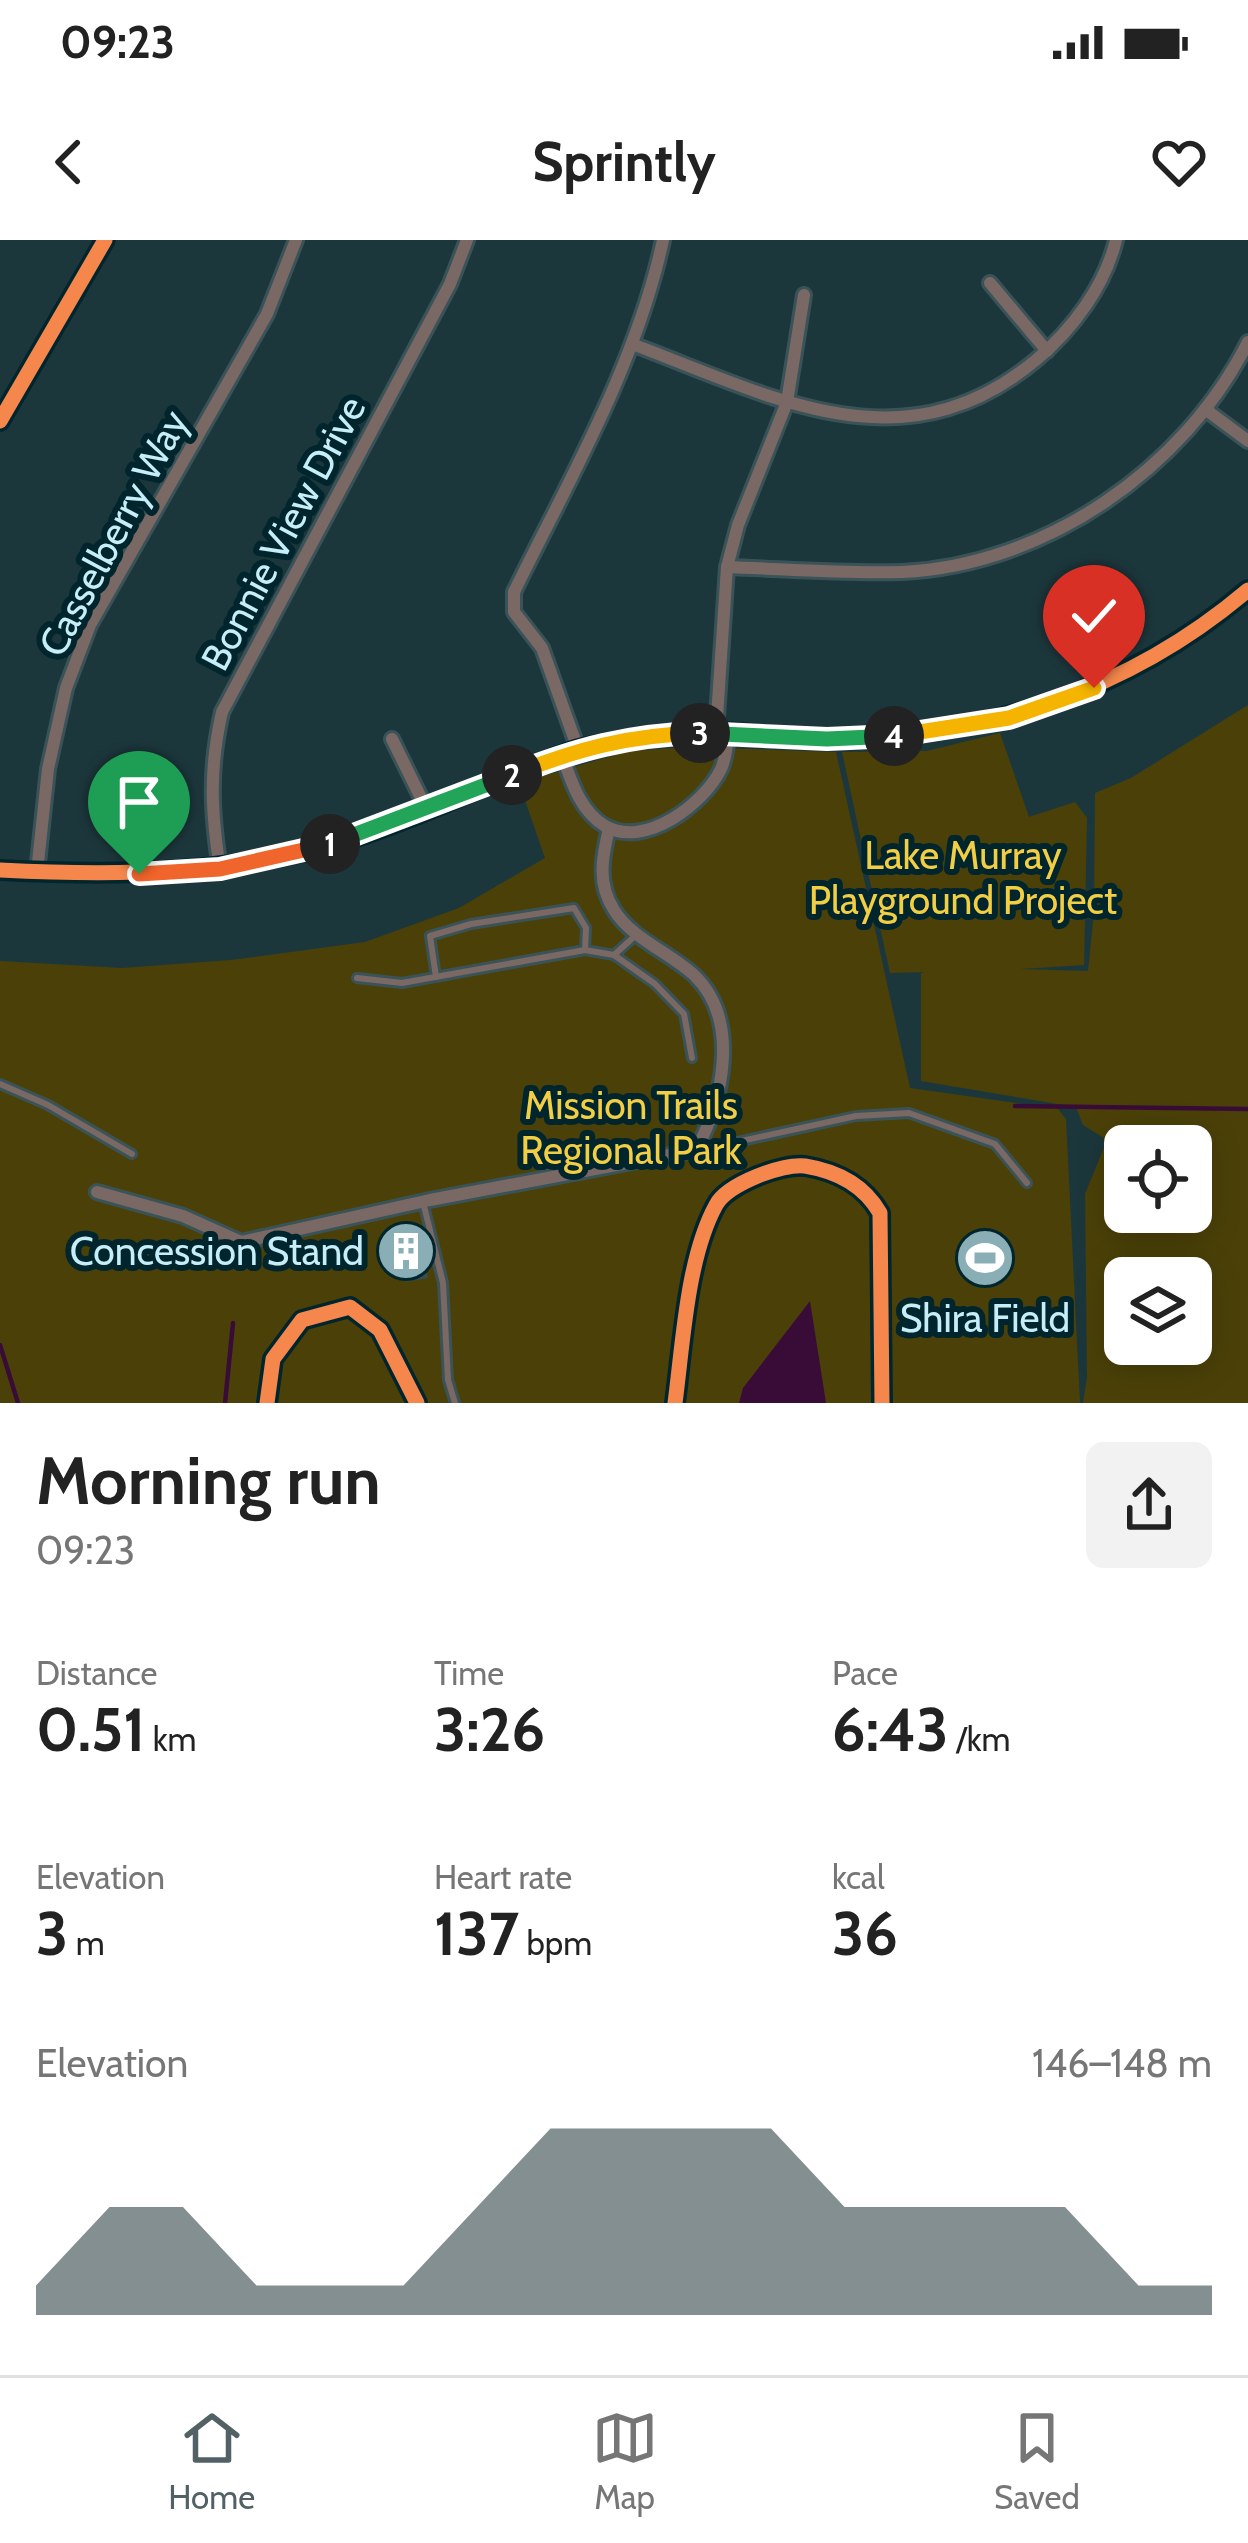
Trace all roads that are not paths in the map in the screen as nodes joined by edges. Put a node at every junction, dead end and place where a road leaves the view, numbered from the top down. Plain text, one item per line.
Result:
1 (105, 240) edge
2 (296, 240) edge
3 (467, 240) edge
4 (663, 240) edge
5 (1116, 240) edge
6 (990, 283) dead end
7 (803, 295) dead end
8 (1248, 342) edge
9 (632, 344) junction
10 (1047, 351) junction
11 (787, 402) junction
12 (1205, 409) junction
13 (0, 421) edge
14 (1248, 441) edge
15 (727, 567) junction
16 (1248, 590) edge
17 (722, 732) junction
18 (392, 739) dead end
19 (578, 748) junction
20 (562, 755) junction
21 (427, 810) junction
22 (609, 829) junction
23 (220, 869) junction
24 (0, 870) edge
25 (37, 872) junction
26 (639, 933) junction
27 (585, 950) junction
28 (614, 955) junction
29 (436, 977) junction
30 (357, 978) dead end
31 (692, 1058) dead end
32 (0, 1084) edge
33 (696, 1150) junction
34 (132, 1154) dead end
35 (1027, 1183) dead end
36 (97, 1192) dead end
37 (422, 1202) junction
38 (455, 1403) edge

1 - 13 main road
2 - 25 street, Casselberry Way
3 - 23 street, Bonnie View Drive
4 - 9 street
5 - 10 street
6 - 10 street
7 - 11 street
8 - 12 street
9 - 11 street
9 - 19 street
10 - 11 street
11 - 15 street
12 - 14 street
12 - 15 street
15 - 17 street
16 - 17 street
17 - 19 street
17 - 22 street
18 - 21 street
19 - 20 street
20 - 21 street
20 - 22 street
21 - 23 street
22 - 26 street
23 - 25 street
24 - 25 street
26 - 28 lane
26 - 33 street
27 - 28 lane
27 - 29 lane
27 - 29 lane
28 - 31 lane
29 - 30 lane
32 - 34 lane
33 - 35 lane
33 - 37 street
36 - 37 street
37 - 38 lane

